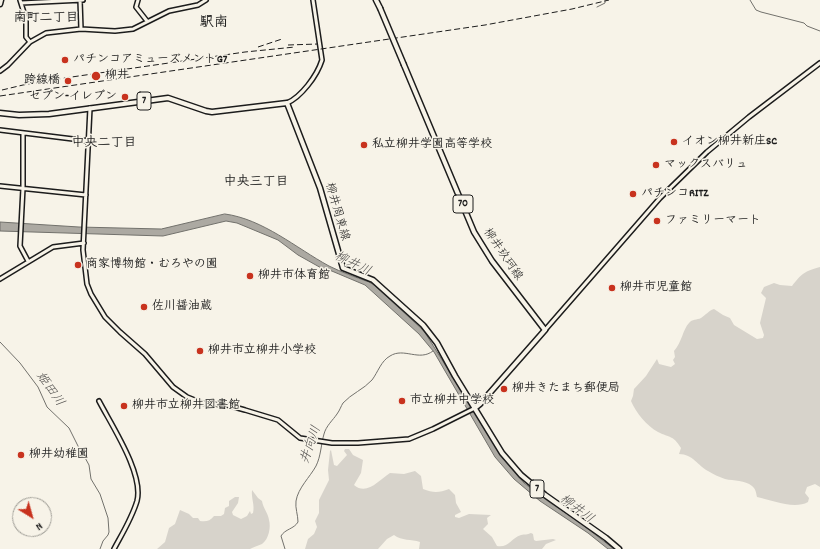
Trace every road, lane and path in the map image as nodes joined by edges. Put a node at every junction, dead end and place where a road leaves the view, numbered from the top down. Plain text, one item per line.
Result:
1 (80, 0) edge
2 (83, 0) edge
3 (138, 0) edge
4 (206, 0) edge
5 (313, 0) edge
6 (376, 0) edge
7 (21, 2) edge
8 (148, 21) junction
9 (81, 29) junction
10 (30, 42) junction
11 (820, 63) edge
12 (0, 71) edge
13 (287, 103) junction
14 (90, 108) junction
15 (0, 113) edge
16 (0, 130) edge
17 (23, 133) junction
18 (89, 141) junction
19 (0, 186) edge
20 (23, 188) junction
21 (86, 195) junction
22 (84, 243) junction
23 (28, 262) junction
24 (0, 279) edge
25 (544, 330) junction
26 (99, 401) dead end
27 (474, 409) junction
28 (114, 549) edge
29 (619, 549) edge

1 - 2 street
1 - 7 street
1 - 9 street
3 - 8 street
4 - 8 street
5 - 13 street
6 - 25 main road, 柳井玖珂線 / 70, bridge
7 - 10 street
8 - 9 street
9 - 10 street
10 - 12 street
11 - 25 street
13 - 14 main road, 7
13 - 27 main road, 柳井周東線 / 7
14 - 15 main road, 7
14 - 18 street
16 - 17 street
17 - 18 street
17 - 20 street
18 - 21 street
19 - 20 street
20 - 21 street
20 - 23 street
21 - 22 street
22 - 23 street
22 - 27 street
23 - 24 street
25 - 27 main road
26 - 28 street
27 - 29 main road, 柳井周東線 / 7

